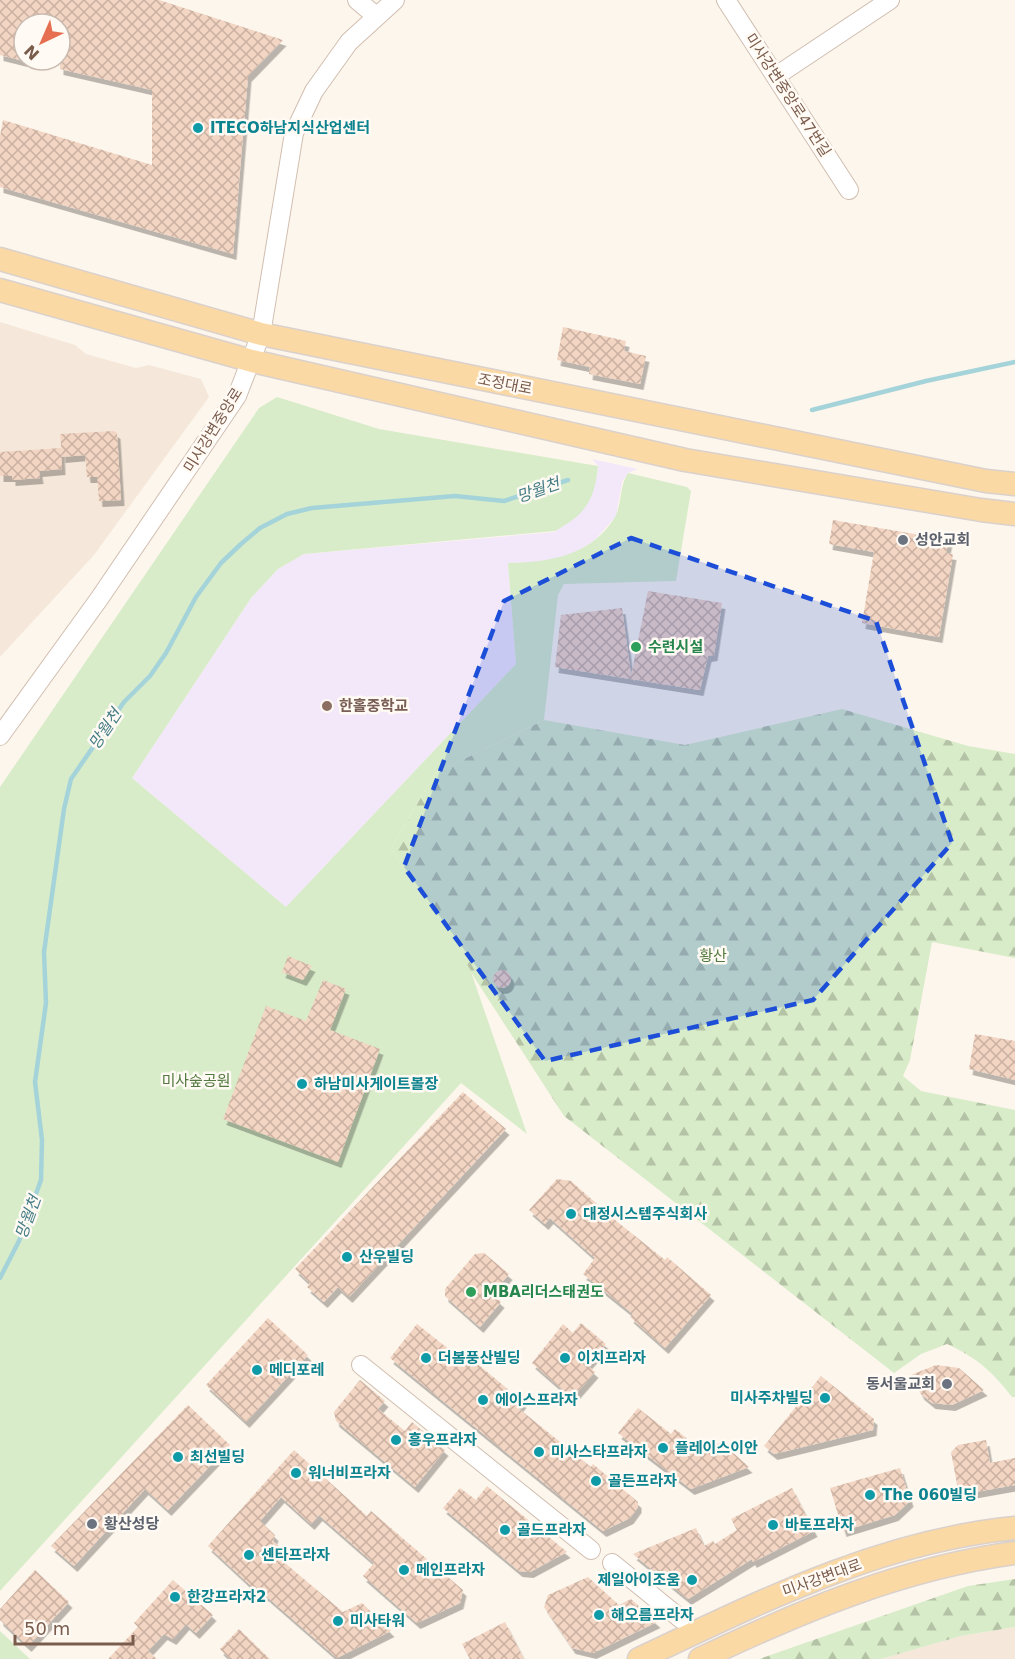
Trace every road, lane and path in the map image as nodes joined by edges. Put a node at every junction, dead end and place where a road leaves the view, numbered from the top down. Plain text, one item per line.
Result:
1 (357, 0) edge
2 (395, 0) edge
3 (726, 0) edge
4 (890, 0) edge
5 (376, 16) junction
6 (776, 76) junction
7 (849, 190) dead end
8 (0, 259) edge
9 (0, 291) edge
10 (261, 334) junction
11 (252, 361) junction
12 (1015, 484) edge
13 (1015, 514) edge
14 (1, 732) edge
15 (361, 1365) dead end
16 (1015, 1528) edge
17 (591, 1550) dead end
18 (1015, 1553) edge
19 (612, 1563) dead end
20 (681, 1619) dead end
21 (639, 1659) edge
22 (700, 1659) edge

1 - 5 street
2 - 5 street, 미사강변중앙로
3 - 6 street, 미사강변중앙로47번길
4 - 6 street
5 - 10 street, 미사강변중앙로
6 - 7 street, 미사강변중앙로47번길
8 - 10 main road, 조정대로
9 - 11 main road
10 - 11 street, 미사강변중앙로
10 - 12 main road, 조정대로
11 - 13 main road
11 - 14 street, 미사강변중앙로
15 - 17 street
16 - 21 main road, 미사강변대로
18 - 22 main road, 미사강변대로
19 - 20 street

